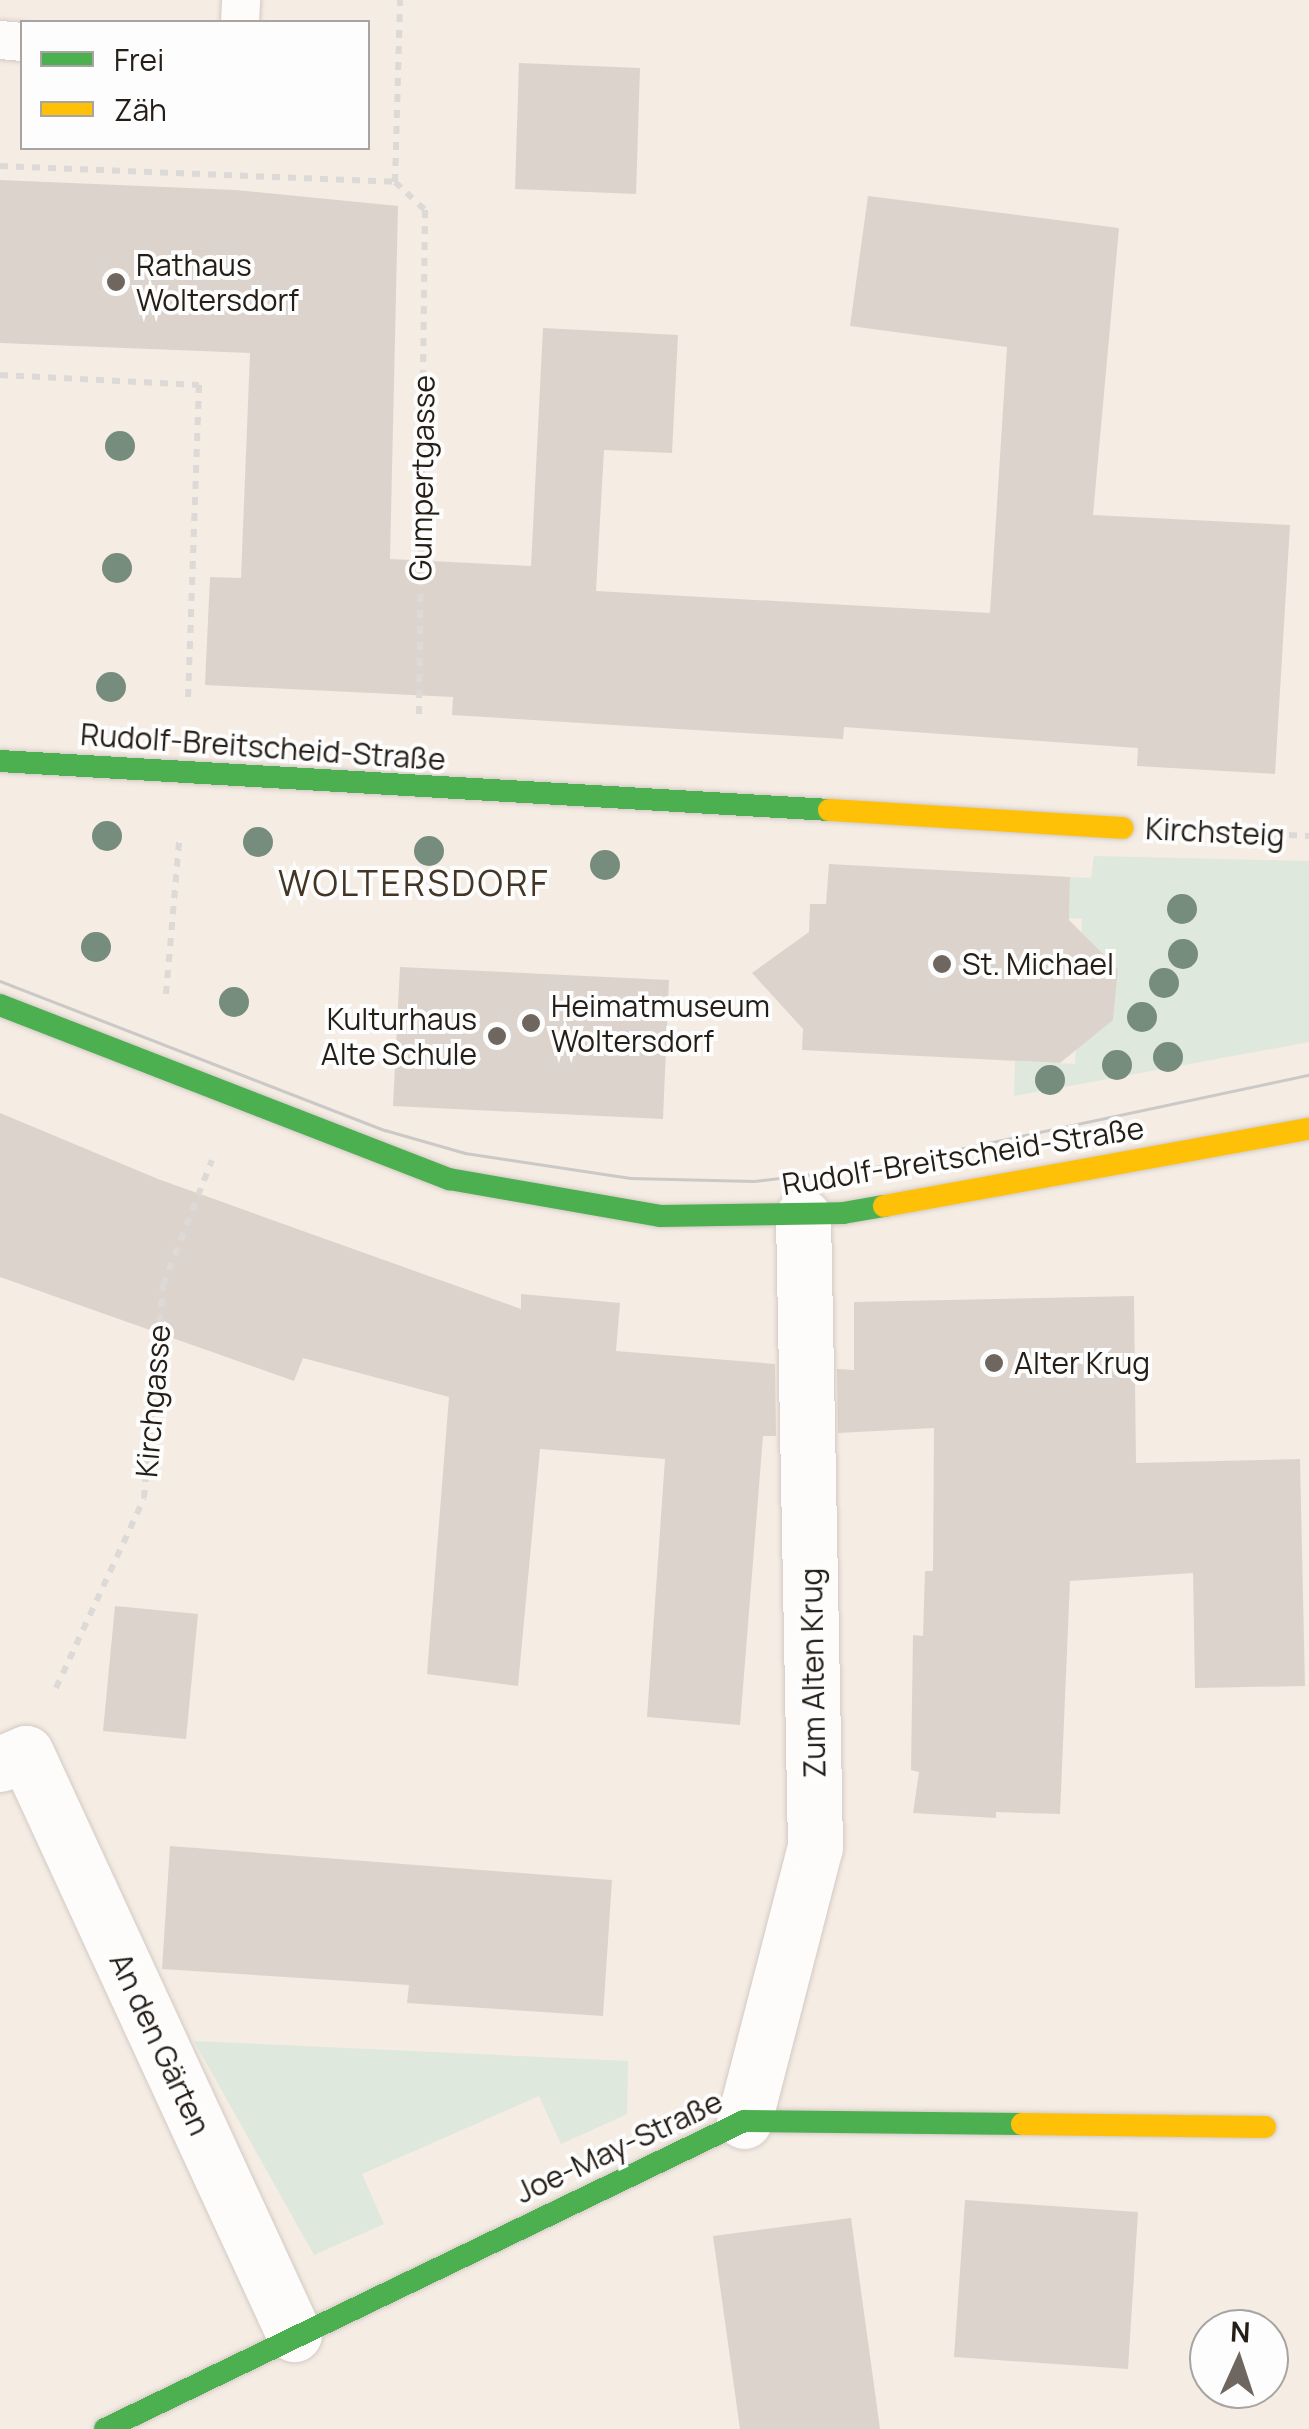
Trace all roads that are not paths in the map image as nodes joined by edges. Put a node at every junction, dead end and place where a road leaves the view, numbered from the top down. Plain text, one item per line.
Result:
1 (0, 761) edge
2 (1122, 828) road end
3 (0, 1005) edge
4 (1309, 1130) edge
5 (803, 1216) junction
6 (13, 1758) edge
7 (744, 2120) junction
8 (1265, 2128) dead end
9 (294, 2334) junction
10 (105, 2429) edge

1 - 2 street, Rudolf-Breitscheid-Straße
3 - 5 street, Rudolf-Breitscheid-Straße
4 - 5 street, Rudolf-Breitscheid-Straße
5 - 7 street, Zum Alten Krug
6 - 9 street, An den Gärten
7 - 8 street, Joe-May-Straße
7 - 9 street, Joe-May-Straße
9 - 10 street, Joe-May-Straße

